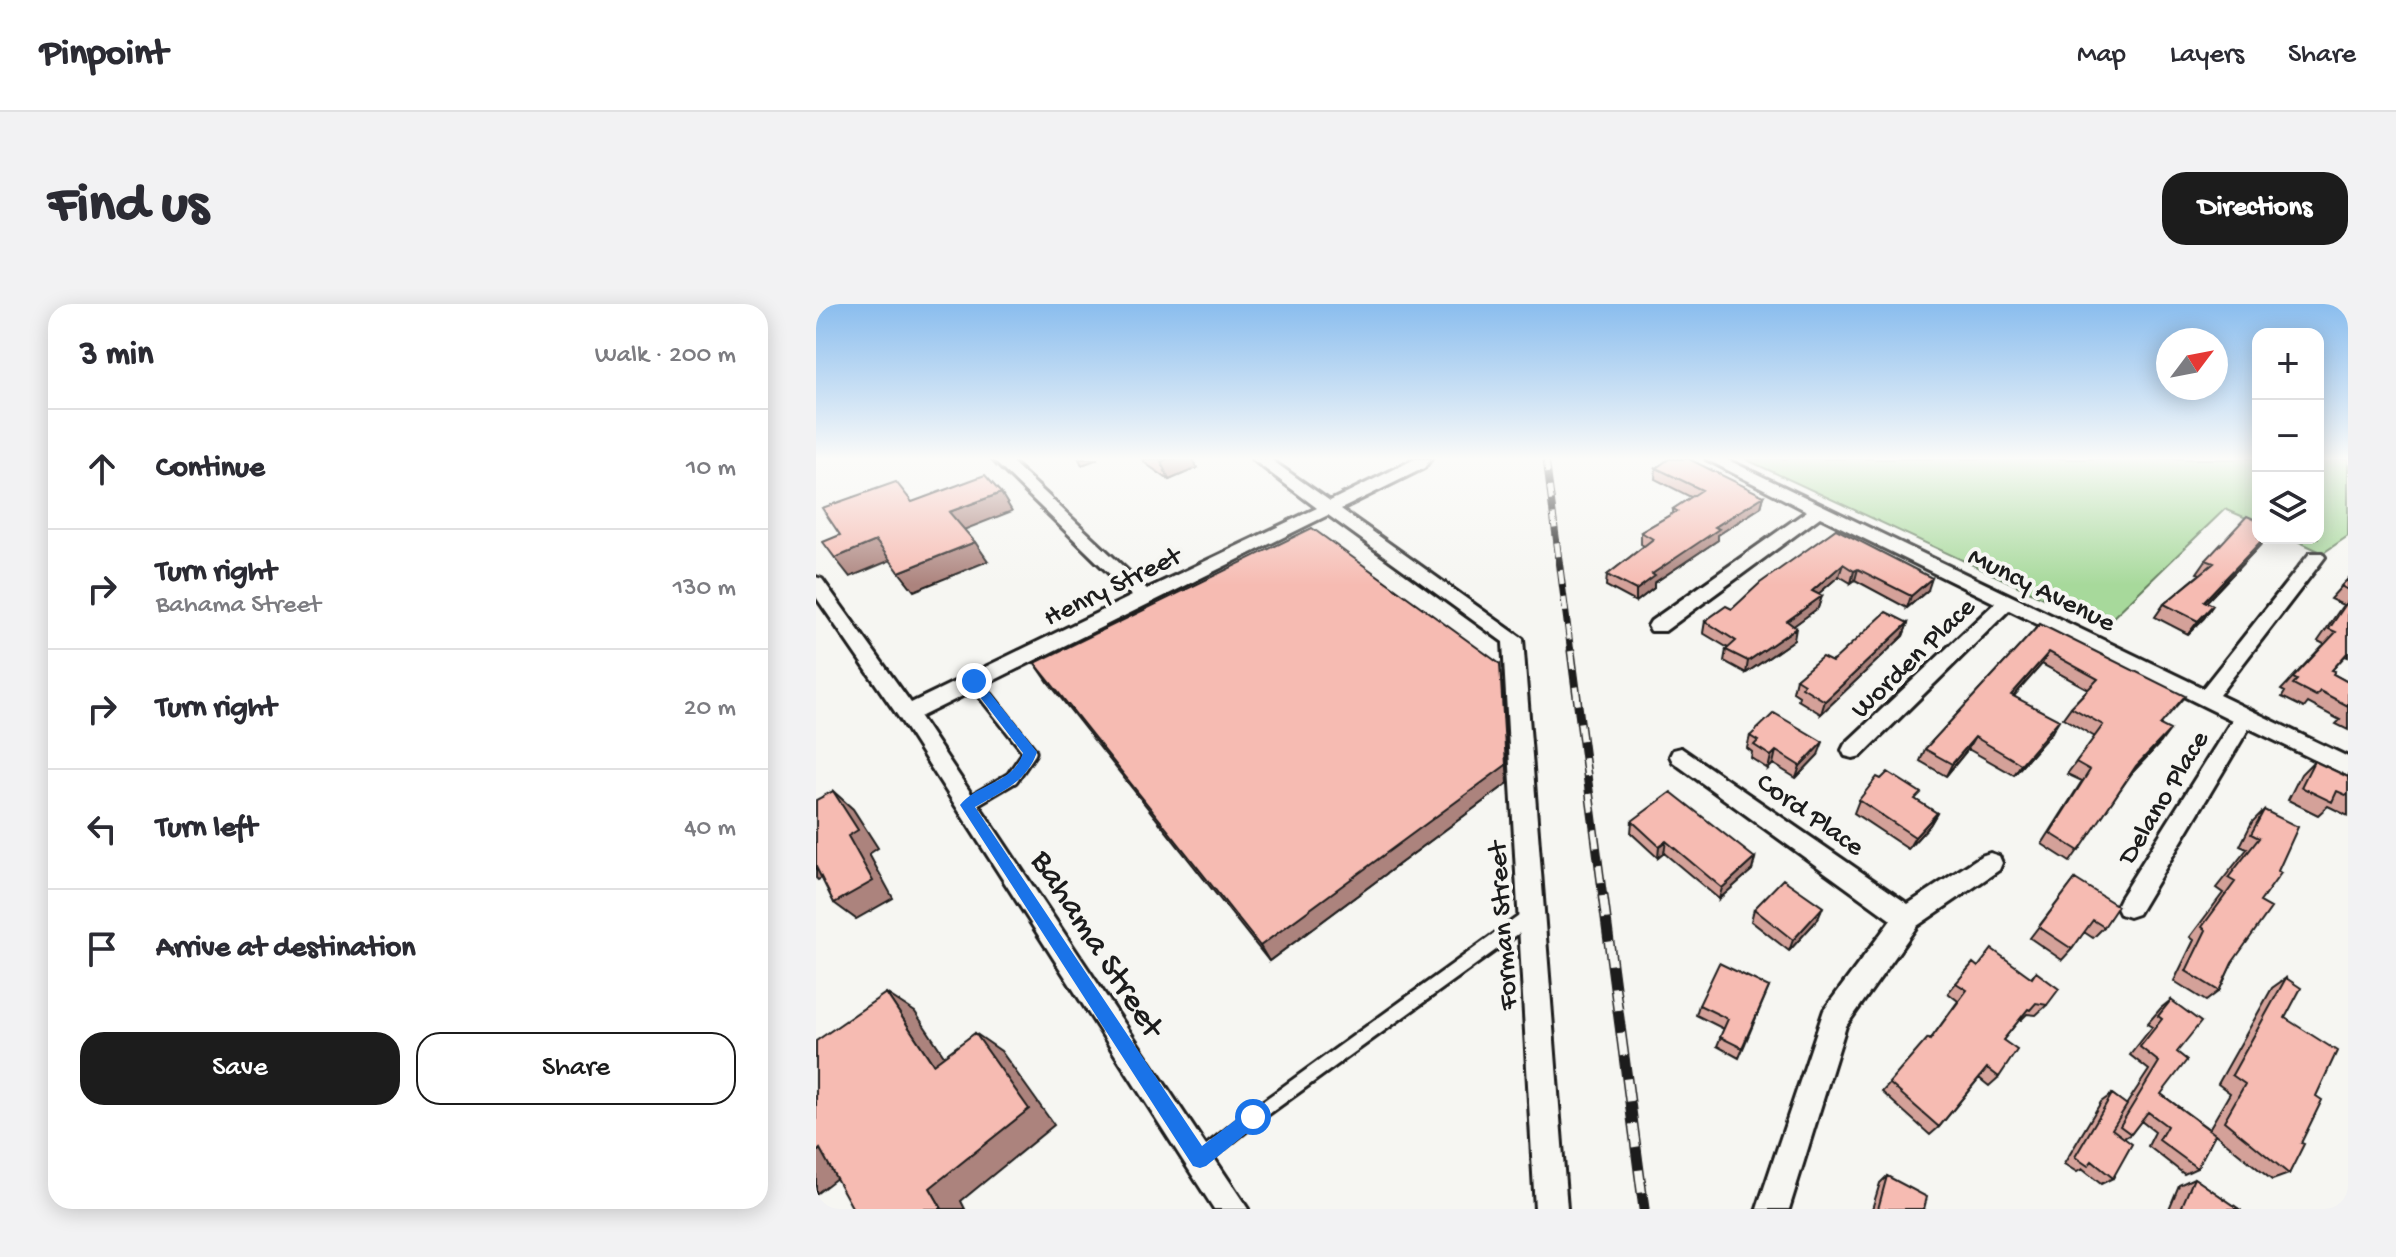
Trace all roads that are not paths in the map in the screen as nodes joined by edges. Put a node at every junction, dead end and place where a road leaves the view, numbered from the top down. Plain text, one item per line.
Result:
1 (1044, 501) edge
2 (1319, 501) edge
3 (1346, 501) edge
4 (1801, 501) edge
5 (1330, 509) junction
6 (1819, 510) junction
7 (2316, 557) dead end
8 (816, 583) edge
9 (1145, 598) junction
10 (2008, 601) junction
11 (1658, 626) dead end
12 (974, 681) junction
13 (2206, 698) junction
14 (907, 714) junction
15 (2245, 717) junction
16 (1853, 750) dead end
17 (1681, 756) dead end
18 (2348, 767) edge
19 (966, 805) junction
20 (1990, 863) dead end
21 (2129, 906) dead end
22 (1532, 915) junction
23 (1908, 918) junction
24 (1200, 1159) junction
25 (1232, 1209) edge
26 (1551, 1209) edge
27 (1773, 1209) edge

1 - 9 street
2 - 5 street
3 - 5 street, Henry Street
4 - 6 street, Muncy Avenue
5 - 9 street, Henry Street
5 - 22 street, Forman Street
6 - 10 street, Muncy Avenue
6 - 11 street
7 - 13 street
8 - 14 street, Bahama Street
9 - 12 street, Henry Street
10 - 13 street, Muncy Avenue
10 - 16 street, Worden Place
12 - 14 street, Henry Street
12 - 19 lane
13 - 15 street, Muncy Avenue
14 - 19 street, Bahama Street
15 - 18 street, Muncy Avenue
15 - 21 street, Delano Place
17 - 23 street, Cord Place
19 - 24 street, Bahama Street
20 - 23 street
22 - 24 lane
22 - 26 street, Forman Street
23 - 27 street
24 - 25 street, Bahama Street

